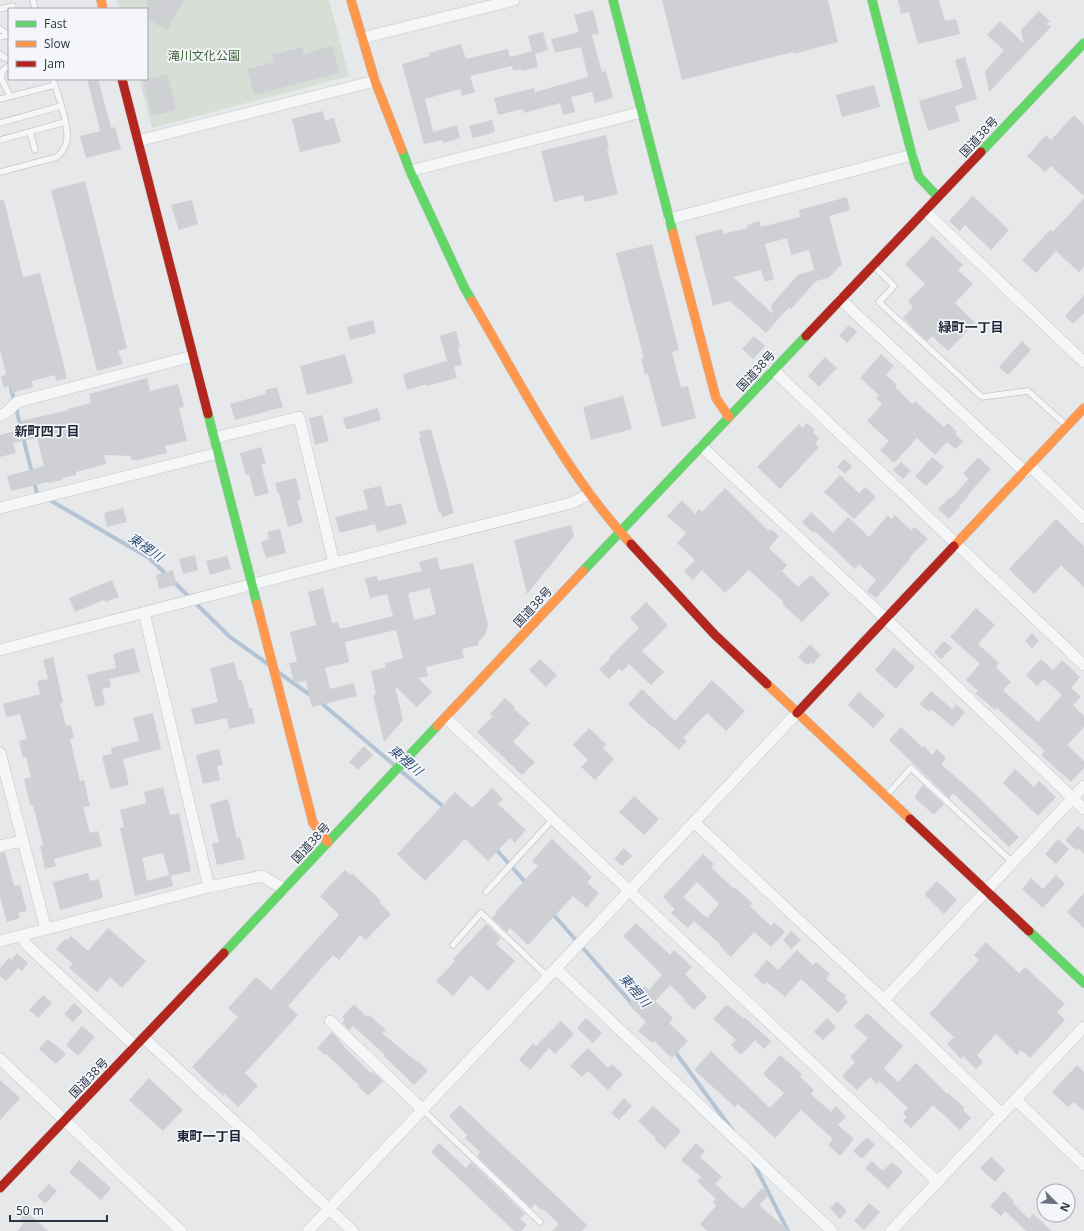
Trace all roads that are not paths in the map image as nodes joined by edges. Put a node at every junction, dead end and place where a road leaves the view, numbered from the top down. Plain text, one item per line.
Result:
1 (351, 0) edge
2 (514, 0) edge
3 (613, 0) edge
4 (872, 0) edge
5 (12, 5) edge
6 (0, 9) edge
7 (362, 38) junction
8 (1081, 50) edge
9 (8, 67) edge
10 (122, 80) edge
11 (375, 81) junction
12 (54, 82) edge
13 (10, 96) junction
14 (0, 99) edge
15 (61, 106) junction
16 (642, 112) junction
17 (65, 122) junction
18 (0, 123) edge
19 (30, 132) junction
20 (0, 140) edge
21 (138, 141) junction
22 (35, 150) dead end
23 (912, 155) junction
24 (1, 170) edge
25 (410, 171) junction
26 (938, 197) junction
27 (925, 211) junction
28 (669, 219) junction
29 (873, 265) junction
30 (840, 299) junction
31 (193, 356) junction
32 (1084, 362) edge
33 (773, 370) junction
34 (1084, 408) edge
35 (0, 416) edge
36 (729, 417) junction
37 (1068, 426) junction
38 (214, 438) junction
39 (701, 446) junction
40 (218, 453) junction
41 (1028, 469) junction
42 (590, 494) junction
43 (0, 508) edge
44 (1084, 518) edge
45 (620, 532) junction
46 (957, 544) junction
47 (334, 563) junction
48 (252, 585) junction
49 (144, 612) junction
50 (886, 620) junction
51 (0, 650) edge
52 (1084, 665) edge
53 (797, 713) junction
54 (446, 718) junction
55 (0, 753) edge
56 (1084, 786) edge
57 (885, 796) junction
58 (1072, 799) junction
59 (1084, 810) edge
60 (553, 818) junction
61 (695, 823) junction
62 (23, 841) junction
63 (328, 842) junction
64 (0, 846) edge
65 (1012, 862) junction
66 (209, 887) junction
67 (284, 889) junction
68 (630, 891) junction
69 (985, 891) junction
70 (486, 892) dead end
71 (46, 929) junction
72 (21, 936) junction
73 (0, 941) edge
74 (453, 946) dead end
75 (556, 969) junction
76 (548, 978) junction
77 (1084, 983) edge
78 (884, 1000) junction
79 (330, 1021) dead end
80 (1084, 1027) edge
81 (144, 1038) junction
82 (136, 1046) junction
83 (0, 1059) edge
84 (1016, 1100) junction
85 (423, 1110) junction
86 (1002, 1114) junction
87 (65, 1120) junction
88 (1084, 1165) edge
89 (938, 1182) junction
90 (0, 1188) edge
91 (330, 1209) junction
92 (540, 1222) dead end
93 (181, 1231) edge
94 (308, 1231) edge
95 (353, 1231) edge
96 (832, 1231) edge
97 (891, 1231) edge

1 - 7 main road
2 - 7 street
3 - 16 main road
4 - 23 main road
5 - 6 lane
7 - 11 main road
8 - 26 main road, 国道38号
9 - 13 lane
10 - 21 main road
11 - 21 street
11 - 25 main road
12 - 13 lane
12 - 15 lane
13 - 14 lane
15 - 17 lane
15 - 18 lane
16 - 25 street
16 - 28 main road
17 - 19 lane
17 - 24 lane
19 - 20 lane
19 - 22 lane
21 - 31 main road
23 - 26 main road
23 - 28 street
25 - 42 main road
26 - 27 main road, 国道38号
27 - 29 main road, 国道38号
27 - 32 street
28 - 36 main road
29 - 30 main road, 国道38号
29 - 37 lane
30 - 33 main road, 国道38号
30 - 41 street
31 - 35 street
31 - 38 main road
33 - 36 main road, 国道38号
33 - 46 street
34 - 37 main road
36 - 39 main road, 国道38号
37 - 41 main road
38 - 40 main road
38 - 47 street
39 - 45 main road, 国道38号
39 - 50 street
40 - 43 street
40 - 48 main road
41 - 44 street
41 - 46 main road
42 - 45 main road
42 - 47 street
45 - 53 main road
45 - 54 main road, 国道38号
46 - 50 main road
46 - 52 street
47 - 48 street
48 - 49 street
48 - 63 main road
49 - 51 street
49 - 66 street
50 - 53 main road
50 - 58 street
53 - 57 main road
53 - 61 street
54 - 60 street
54 - 63 main road, 国道38号
55 - 62 street
56 - 58 street
57 - 65 lane
57 - 69 main road
58 - 59 street
58 - 65 street
60 - 68 street
60 - 70 lane
61 - 68 street
61 - 78 street
62 - 64 street
62 - 71 street
63 - 67 main road, 国道38号
65 - 69 street
66 - 67 street
66 - 71 street
67 - 81 main road, 国道38号
68 - 75 street
68 - 89 street
69 - 77 main road
69 - 78 street
71 - 72 street
72 - 73 street
72 - 82 street
74 - 76 lane
75 - 76 street
75 - 96 street
76 - 85 street
78 - 86 street
79 - 85 street
80 - 84 street
81 - 82 main road, 国道38号
81 - 91 street
82 - 87 main road, 国道38号
83 - 87 street
84 - 86 street
84 - 88 street
85 - 91 street
85 - 92 lane
86 - 89 street
87 - 90 main road, 国道38号
87 - 93 street
89 - 97 street
91 - 94 street
91 - 95 street

